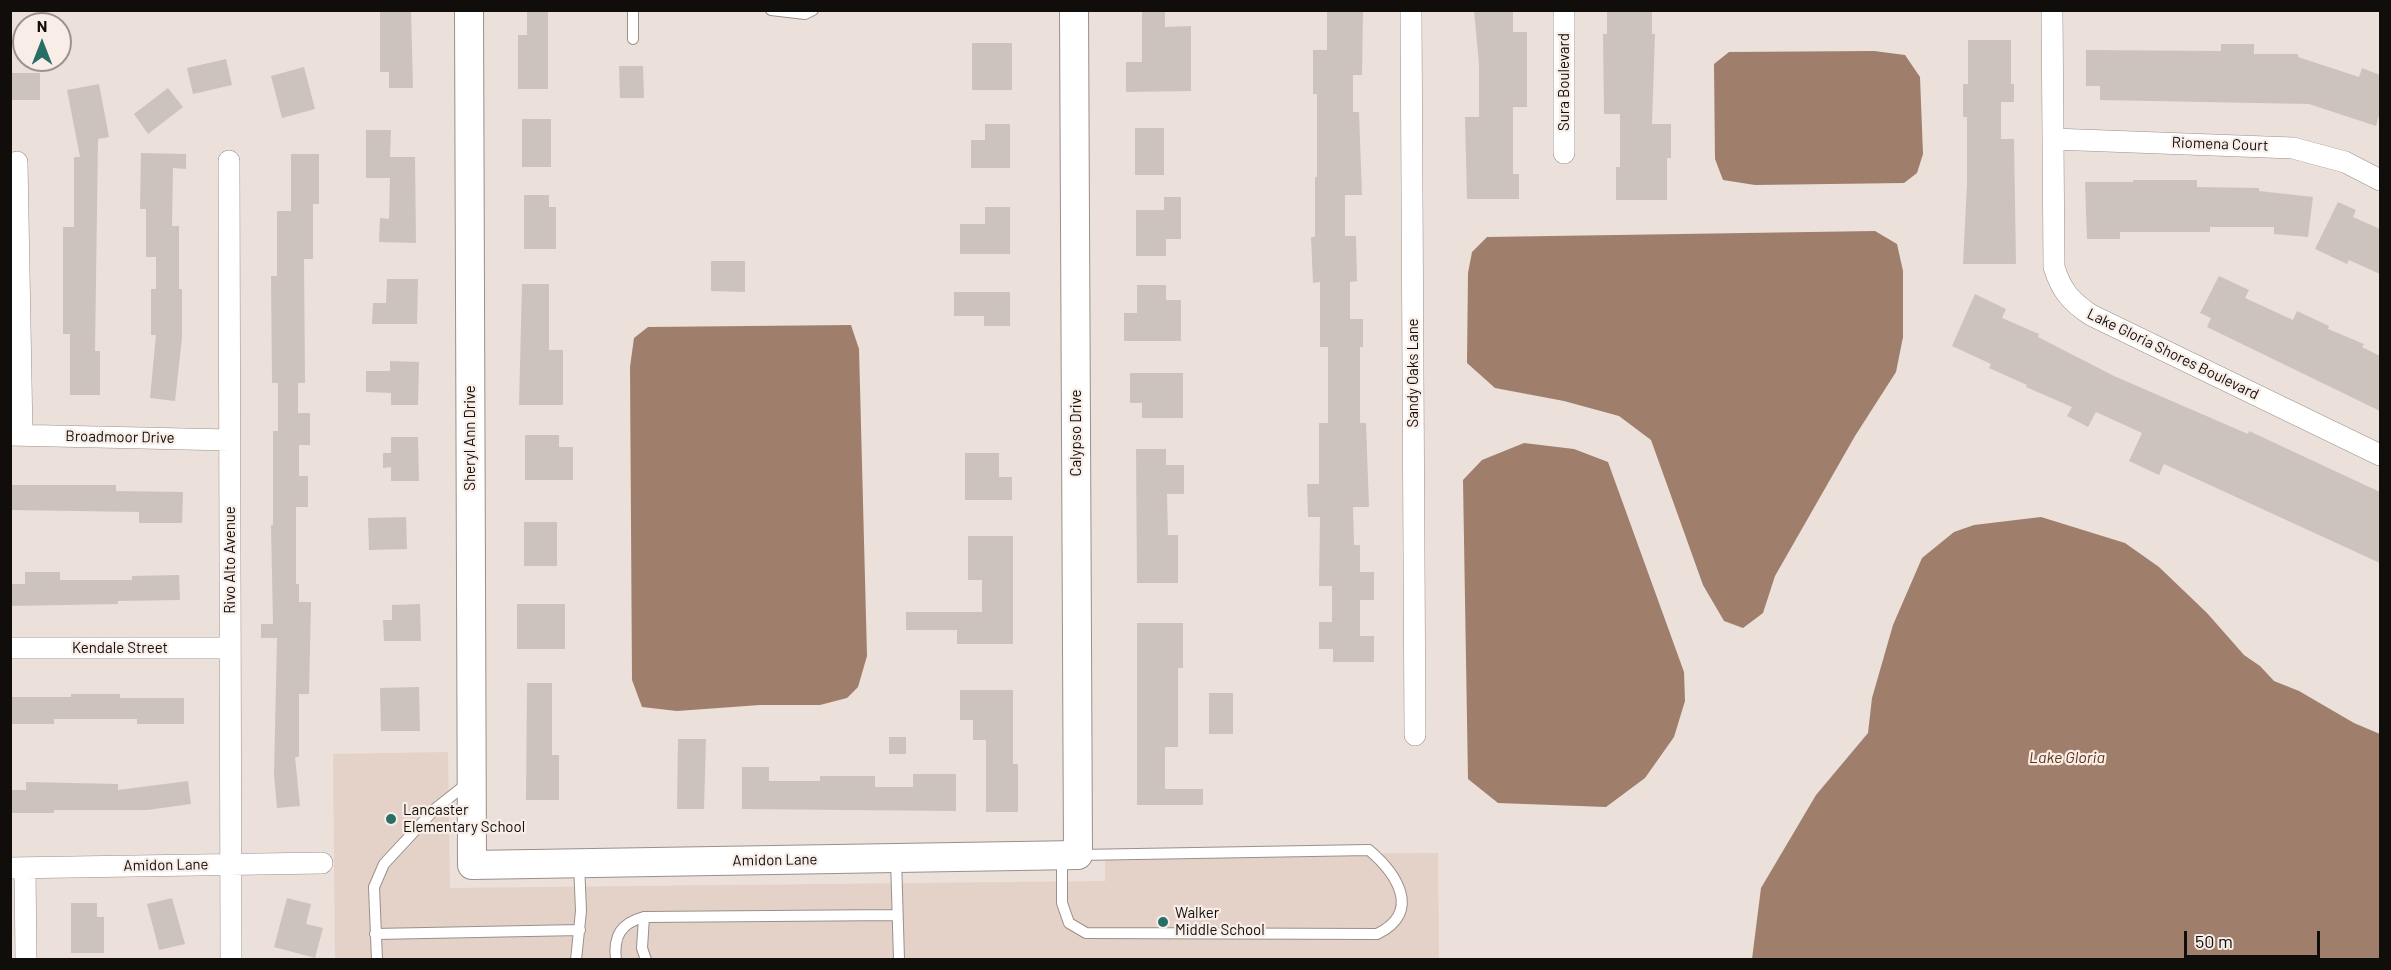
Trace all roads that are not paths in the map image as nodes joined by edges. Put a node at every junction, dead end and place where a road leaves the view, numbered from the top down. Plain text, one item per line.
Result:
1 (469, 10) edge
2 (633, 10) edge
3 (771, 10) edge
4 (813, 10) edge
5 (1074, 10) edge
6 (1412, 10) edge
7 (1564, 10) edge
8 (2052, 10) edge
9 (633, 39) dead end
10 (2054, 139) junction
11 (1564, 153) dead end
12 (229, 161) dead end
13 (17, 162) dead end
14 (2380, 180) edge
15 (16, 435) edge
16 (229, 440) junction
17 (2380, 455) edge
18 (10, 648) edge
19 (230, 648) junction
20 (1415, 735) dead end
21 (471, 780) junction
22 (1070, 855) junction
23 (896, 858) junction
24 (322, 863) dead end
25 (579, 863) junction
26 (229, 864) junction
27 (472, 865) joint
28 (18, 868) edge
29 (896, 915) junction
30 (644, 916) junction
31 (580, 930) junction
32 (375, 933) junction
33 (899, 959) edge
34 (26, 960) edge
35 (231, 960) edge
36 (377, 960) edge
37 (576, 960) edge
38 (616, 960) edge
39 (646, 960) edge
40 (894, 960) edge

1 - 21 street, Sheryl Ann Drive
2 - 9 lane
3 - 4 lane
5 - 22 street, Calypso Drive
6 - 20 street, Sandy Oaks Lane
7 - 11 street, Sura Boulevard
8 - 10 street, Lake Gloria Shores Boulevard
10 - 14 street, Riomena Court
10 - 17 street, Lake Gloria Shores Boulevard
12 - 16 street, Rivo Alto Avenue
13 - 15 street
15 - 16 street, Broadmoor Drive
16 - 19 street, Rivo Alto Avenue
18 - 19 street, Kendale Street
19 - 26 street, Rivo Alto Avenue
21 - 27 street, Sheryl Ann Drive
21 - 32 lane
22 - 22 lane
22 - 23 street, Amidon Lane
23 - 25 street, Amidon Lane
23 - 29 lane
24 - 26 street, Amidon Lane
25 - 27 street, Amidon Lane
25 - 31 lane
26 - 28 street, Amidon Lane
26 - 35 street, Rivo Alto Avenue
28 - 34 street
29 - 30 lane
29 - 33 lane
30 - 38 lane
30 - 39 lane
31 - 32 lane
31 - 37 lane
32 - 36 lane
33 - 40 lane

